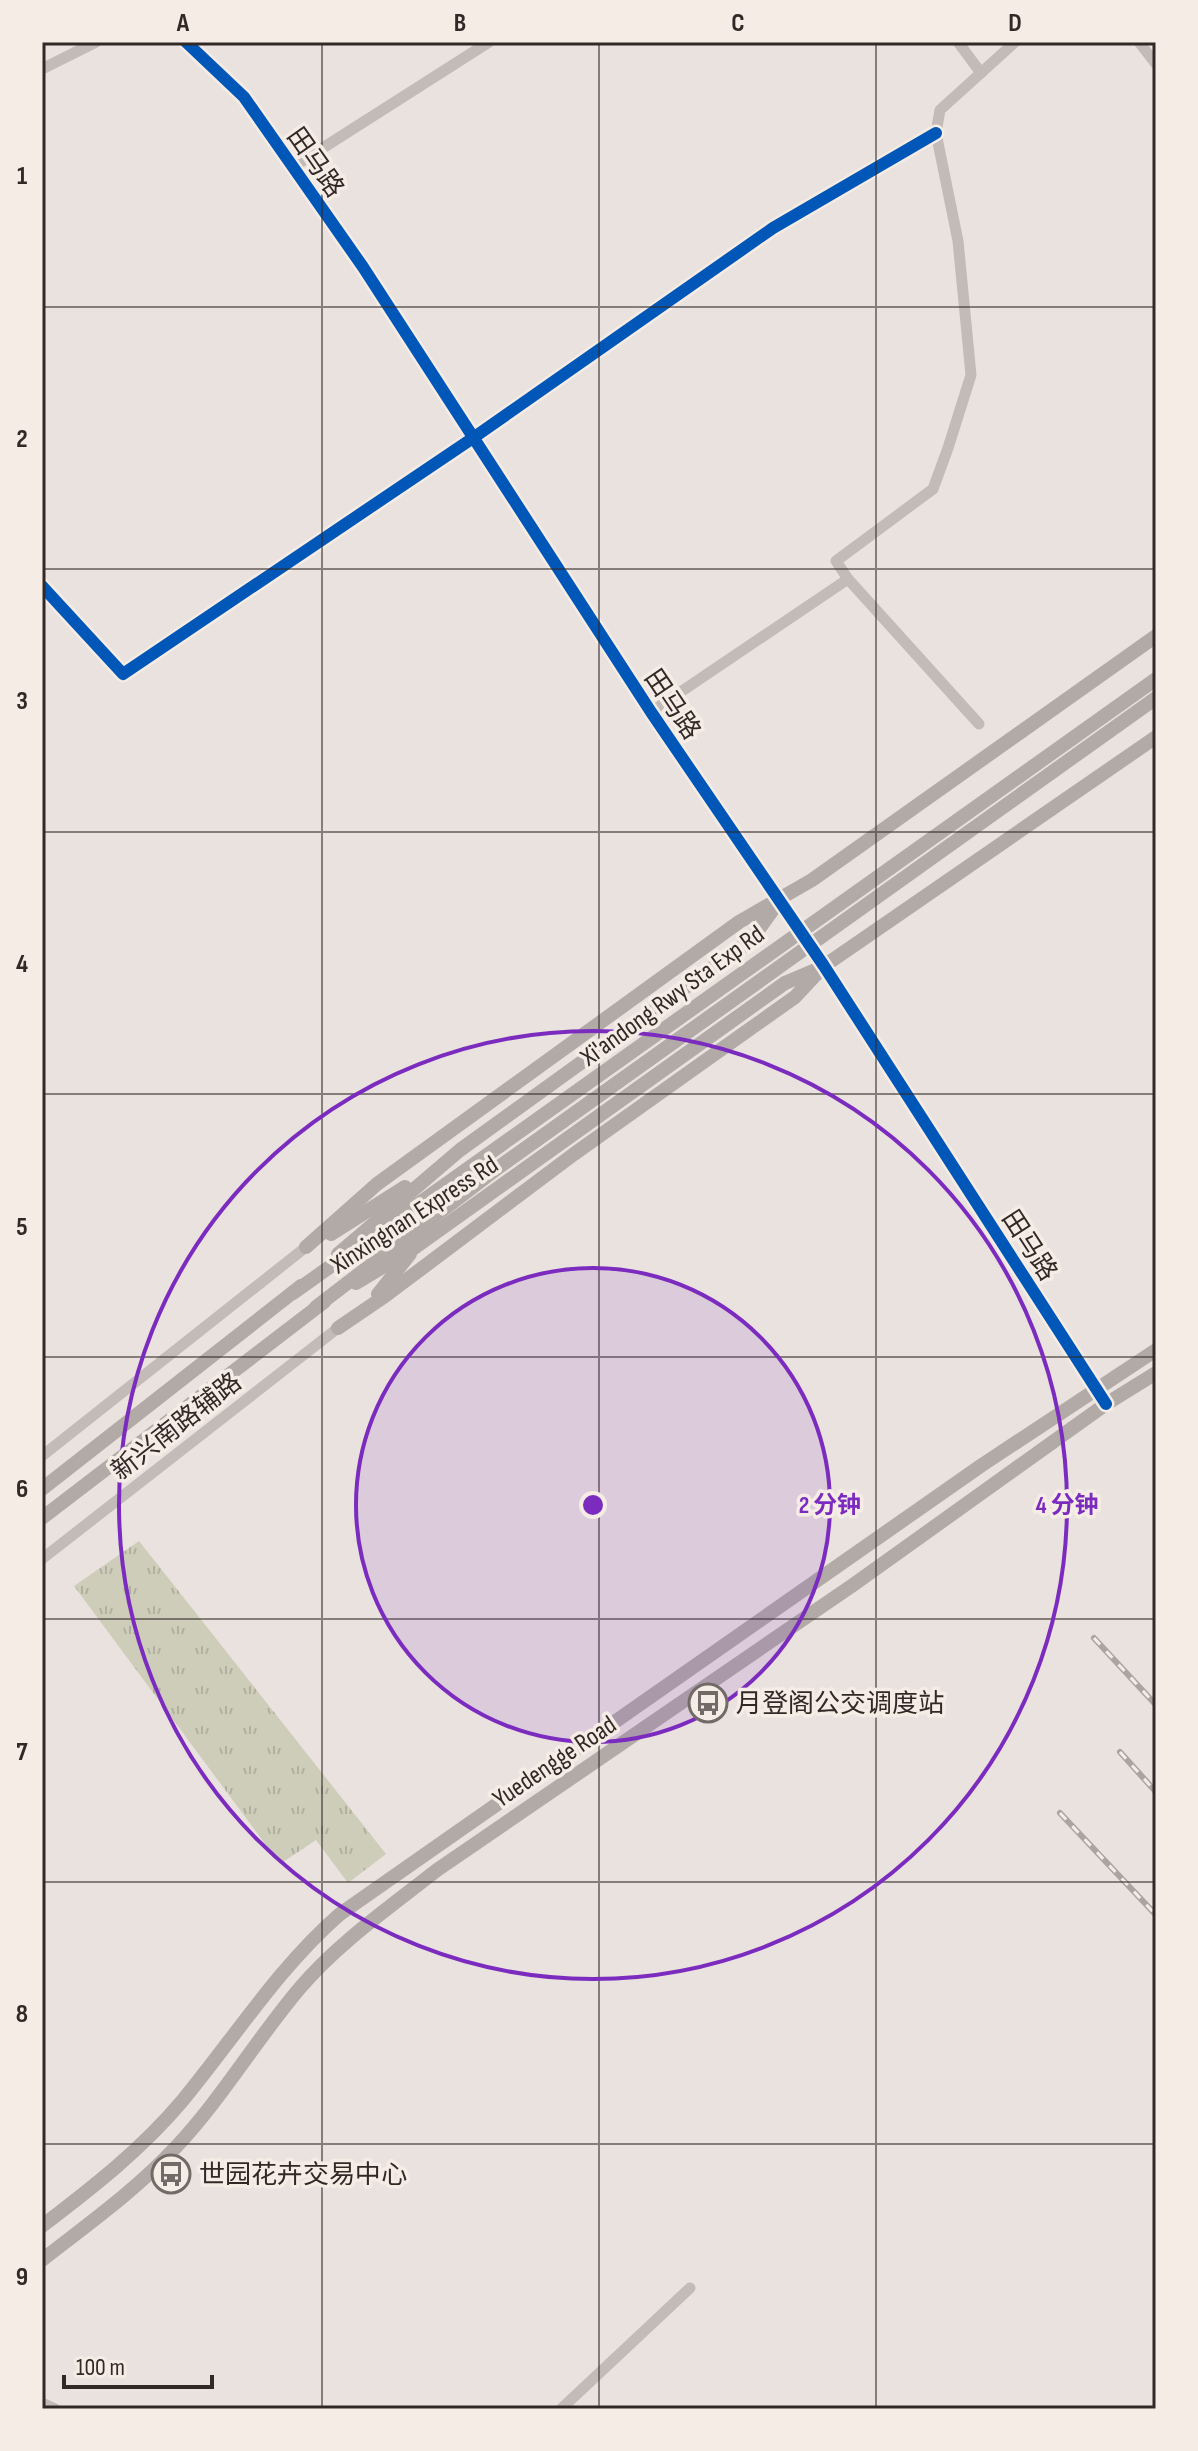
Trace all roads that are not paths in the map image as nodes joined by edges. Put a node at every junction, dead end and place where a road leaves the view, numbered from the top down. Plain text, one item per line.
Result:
1 (96, 42) edge
2 (186, 42) edge
3 (489, 42) edge
4 (958, 42) edge
5 (1015, 42) edge
6 (1139, 42) edge
7 (1156, 64) edge
8 (42, 69) edge
9 (981, 73) junction
10 (936, 133) junction
11 (293, 167) junction
12 (473, 438) junction
13 (848, 579) junction
14 (42, 586) edge
15 (1156, 636) edge
16 (1156, 679) edge
17 (1156, 698) edge
18 (651, 712) junction
19 (979, 724) dead end
20 (1156, 737) edge
21 (779, 901) junction
22 (824, 966) junction
23 (460, 1150) junction
24 (306, 1247) junction
25 (414, 1248) junction
26 (293, 1293) junction
27 (316, 1307) junction
28 (338, 1328) junction
29 (1156, 1350) edge
30 (1156, 1373) edge
31 (1095, 1388) junction
32 (1106, 1404) junction
33 (42, 1456) edge
34 (42, 1489) edge
35 (42, 1518) edge
36 (42, 1559) edge
37 (42, 2226) edge
38 (42, 2260) edge
39 (690, 2288) dead end
40 (42, 2403) edge
41 (55, 2409) edge
42 (561, 2409) edge

1 - 8 street
2 - 11 street, 田马路
3 - 11 street
4 - 9 street
5 - 9 street
6 - 7 street
9 - 10 street
10 - 12 street
10 - 13 street
11 - 12 street, 田马路
12 - 14 street
12 - 18 street, 田马路
13 - 18 street
13 - 19 street
15 - 21 main road
16 - 26 main road, Xi'andong Rwy Sta Exp Rd, bridge
17 - 27 main road, Xi'andong Rwy Sta Exp Rd, bridge
18 - 21 street, 田马路
20 - 22 main road
21 - 22 street, 田马路
21 - 23 main road, Xinxingnan Express Rd
21 - 24 main road
22 - 25 main road, Xinxingnan Express Rd
22 - 28 main road
22 - 31 street, 田马路
23 - 24 main road
23 - 26 main road, Xinxingnan Express Rd
24 - 33 street
25 - 27 main road, Xinxingnan Express Rd
25 - 28 main road
26 - 34 main road, Xinxingnan Express Rd
27 - 35 main road, Xinxingnan Express Rd
28 - 36 street, 新兴南路辅路
29 - 31 main road, Yuedengge Road
30 - 32 main road, Yuedengge Road
31 - 32 street, 田马路
31 - 37 main road, Yuedengge Road
32 - 38 main road, Yuedengge Road
39 - 42 street
40 - 41 street

